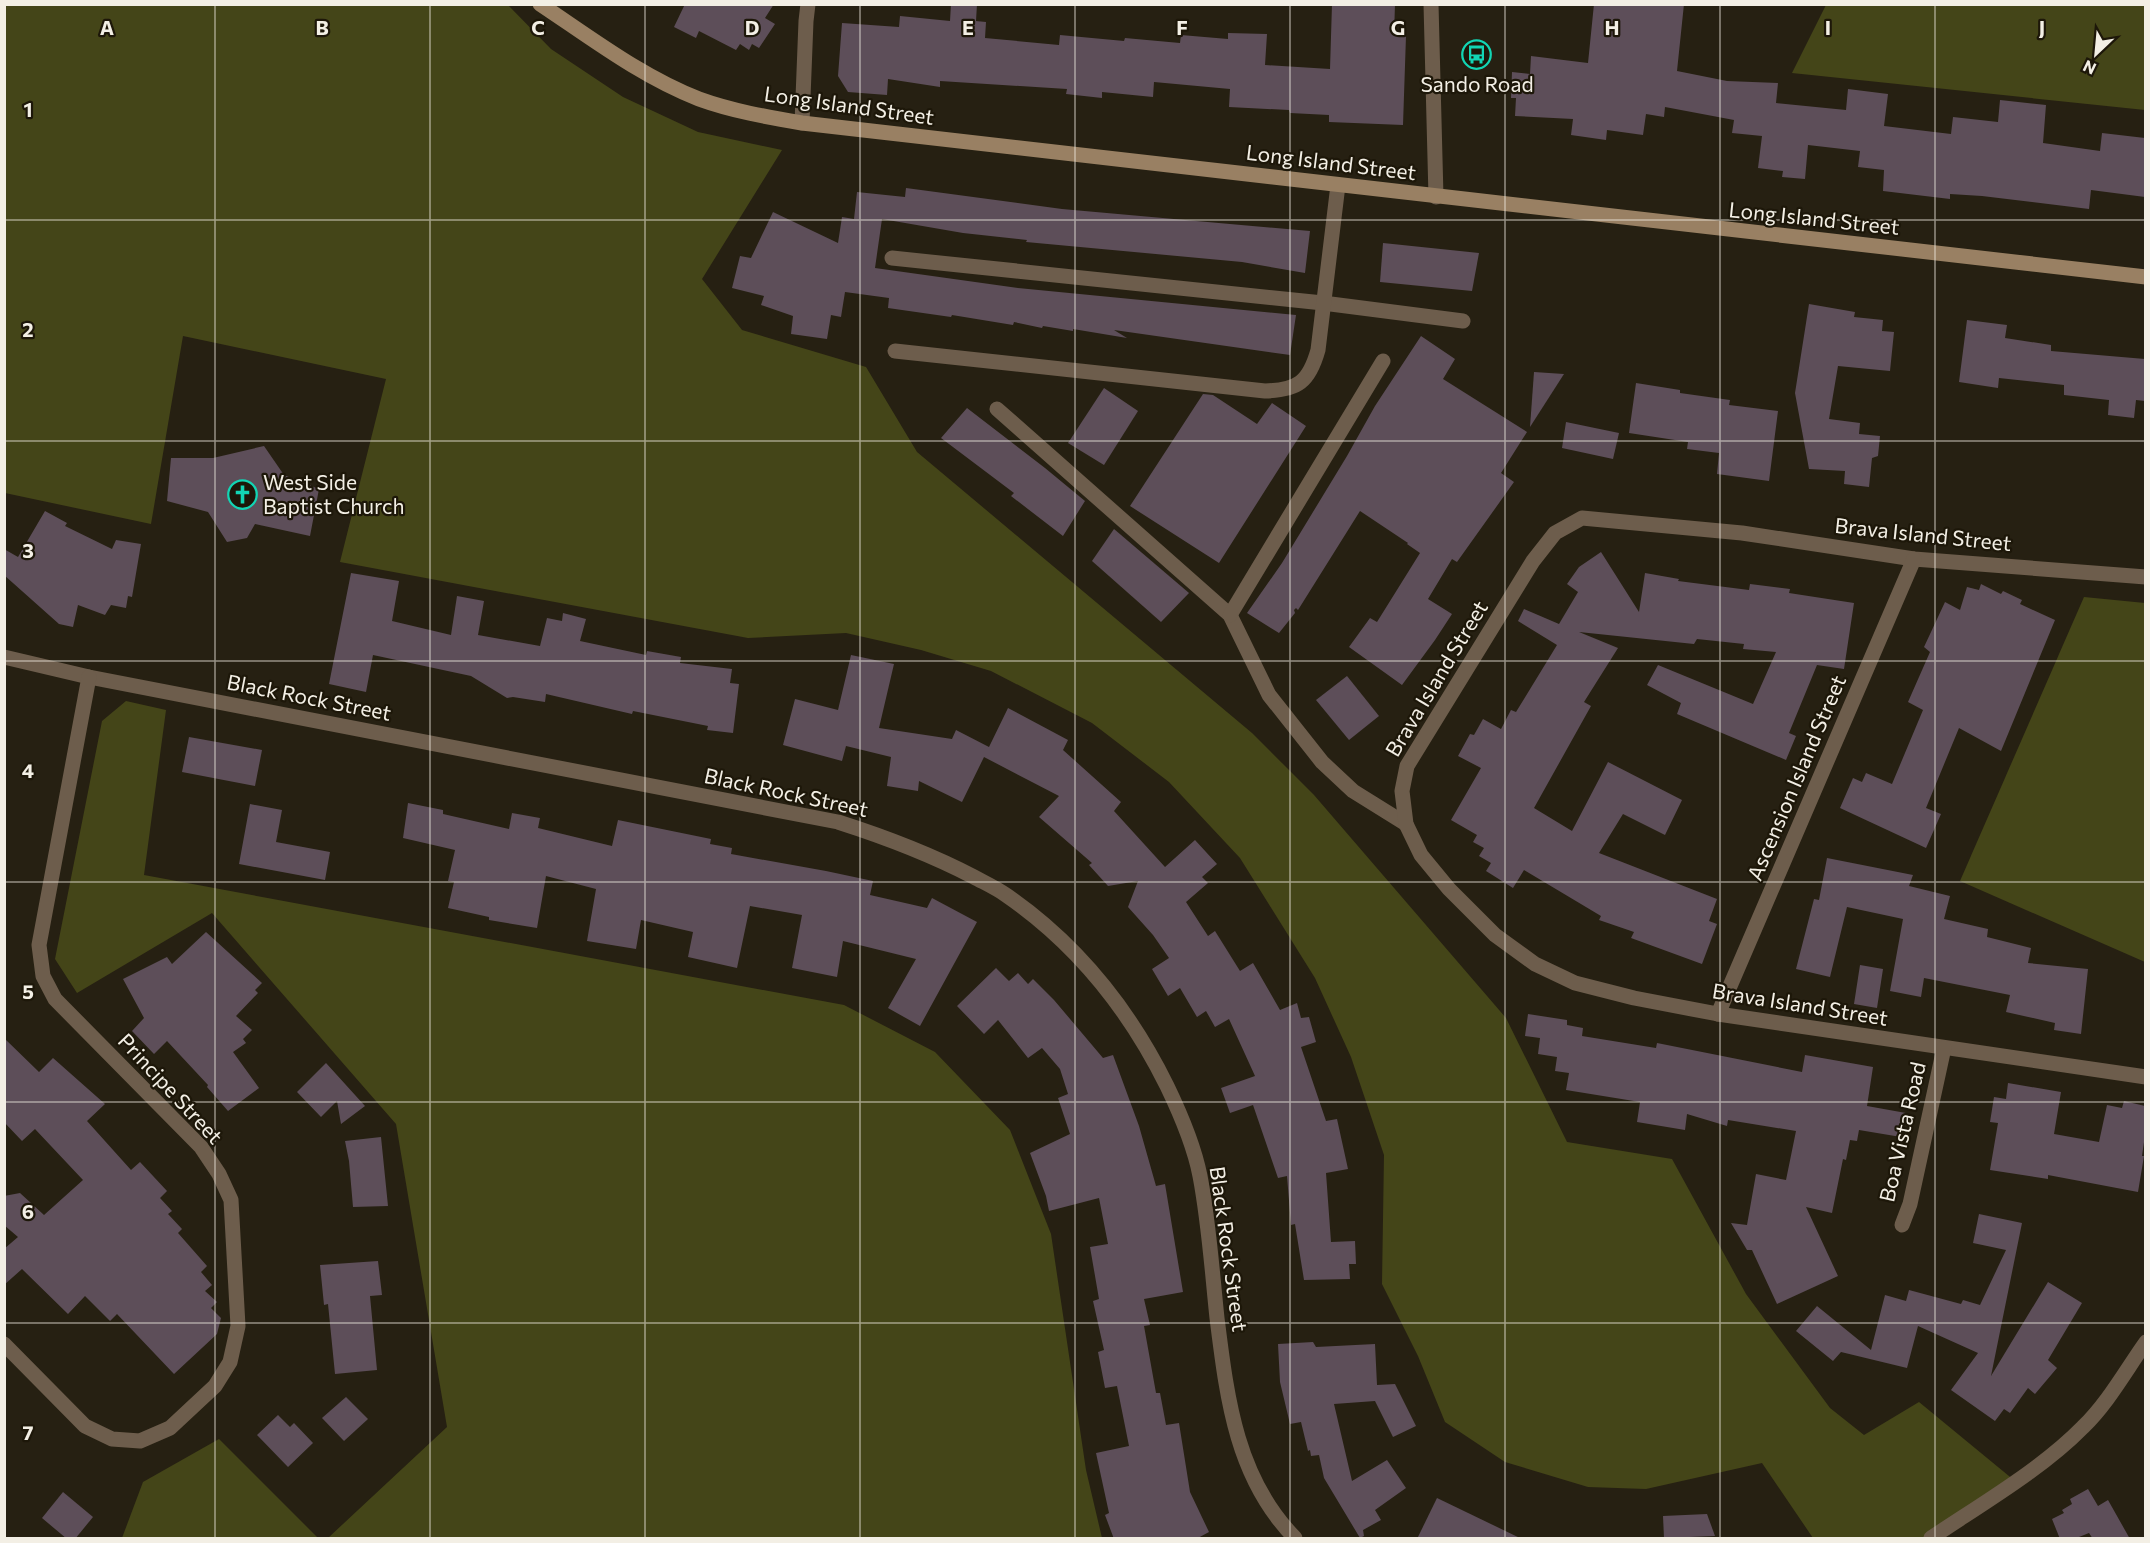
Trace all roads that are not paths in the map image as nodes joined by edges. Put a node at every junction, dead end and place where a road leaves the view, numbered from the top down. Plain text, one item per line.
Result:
1 (540, 4) edge
2 (808, 4) edge
3 (1431, 4) edge
4 (802, 123) junction
5 (1338, 185) junction
6 (1436, 197) junction
7 (892, 258) dead end
8 (2145, 277) edge
9 (1323, 303) junction
10 (1464, 321) dead end
11 (896, 351) dead end
12 (1383, 361) dead end
13 (997, 409) dead end
14 (1914, 559) junction
15 (2145, 577) edge
16 (1230, 615) junction
17 (4, 657) edge
18 (89, 677) junction
19 (1406, 824) junction
20 (1718, 1014) junction
21 (1944, 1048) junction
22 (2145, 1077) edge
23 (1902, 1226) dead end
24 (2145, 1342) edge
25 (4, 1344) edge
26 (1296, 1539) edge
27 (1931, 1539) edge

1 - 4 street, Long Island Street
2 - 4 street
3 - 6 street
4 - 5 street, Long Island Street
5 - 6 street, Long Island Street
5 - 9 street
6 - 8 street, Long Island Street
7 - 9 street
9 - 10 street
9 - 11 street
12 - 16 street
13 - 16 street
14 - 15 street, Brava Island Street
14 - 19 street, Brava Island Street
14 - 20 street, Ascension Island Street
16 - 19 street
17 - 18 street, Black Rock Street
18 - 25 street, Principe Street
18 - 26 street, Black Rock Street
19 - 20 street, Brava Island Street
20 - 21 street, Brava Island Street
21 - 22 street, Brava Island Street
21 - 23 street, Boa Vista Road
24 - 27 street

